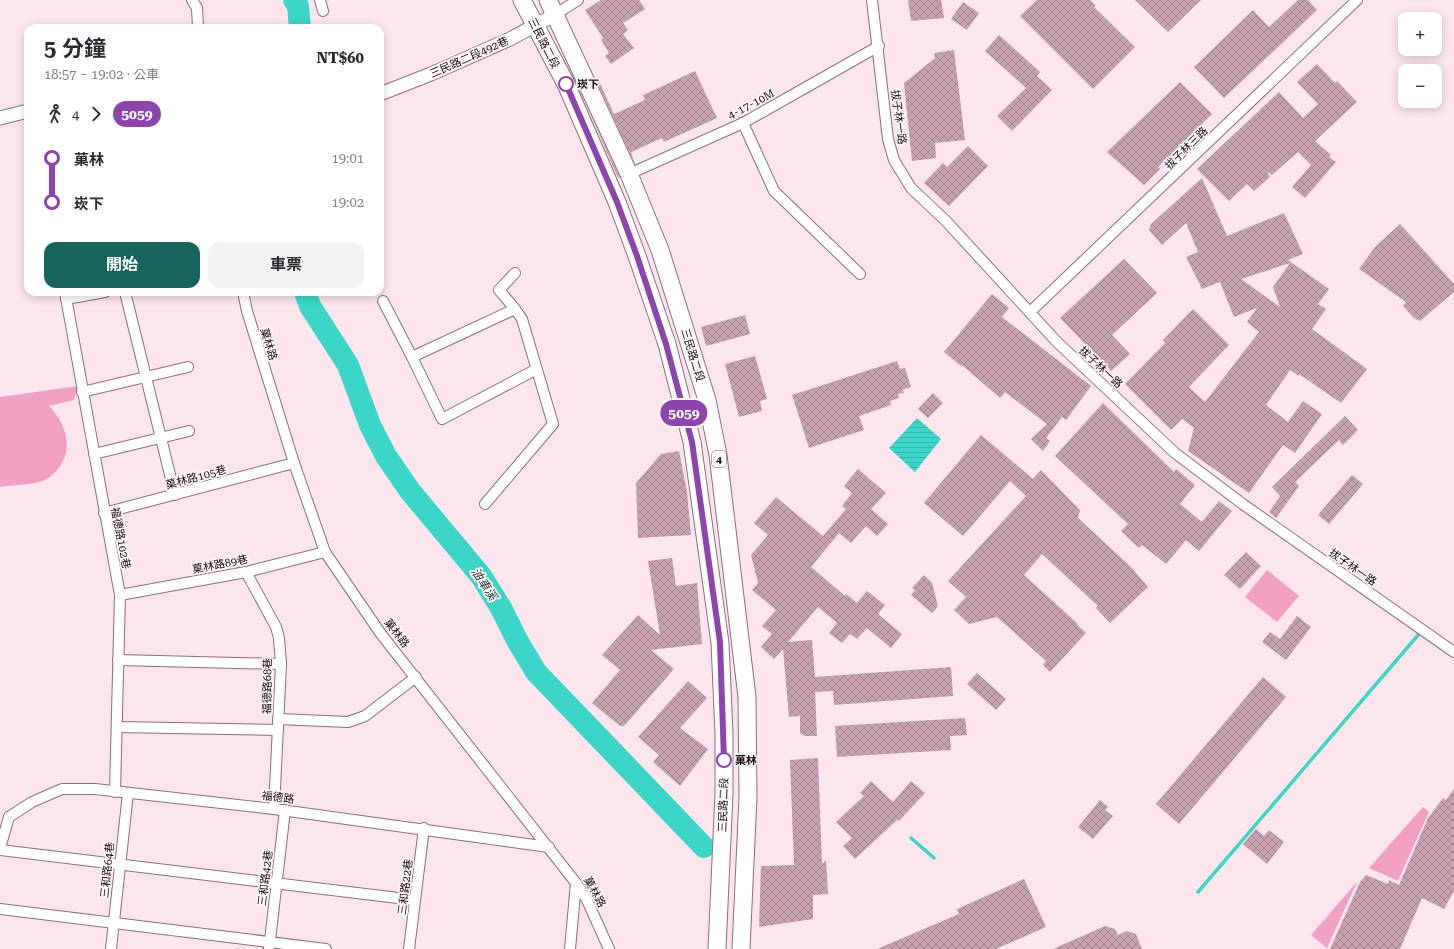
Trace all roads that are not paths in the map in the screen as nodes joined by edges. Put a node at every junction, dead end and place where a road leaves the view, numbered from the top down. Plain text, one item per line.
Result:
1 (192, 0) edge
2 (320, 0) edge
3 (522, 0) edge
4 (578, 0) edge
5 (872, 0) edge
6 (1357, 0) edge
7 (552, 7) edge
8 (323, 11) dead end
9 (198, 24) edge
10 (536, 26) junction
11 (879, 46) junction
12 (384, 92) edge
13 (24, 111) edge
14 (0, 118) edge
15 (742, 123) junction
16 (629, 174) junction
17 (515, 273) dead end
18 (860, 274) dead end
19 (65, 296) edge
20 (126, 296) edge
21 (244, 296) edge
22 (383, 301) dead end
23 (515, 308) junction
24 (1030, 312) junction
25 (412, 357) junction
26 (188, 367) dead end
27 (536, 370) junction
28 (146, 377) junction
29 (82, 392) junction
30 (683, 407) junction
31 (712, 424) junction
32 (189, 431) dead end
33 (161, 438) junction
34 (94, 454) junction
35 (294, 463) junction
36 (175, 495) junction
37 (485, 504) dead end
38 (104, 513) junction
39 (325, 552) junction
40 (246, 572) junction
41 (120, 595) junction
42 (1454, 652) edge
43 (118, 660) junction
44 (281, 664) junction
45 (416, 677) junction
46 (278, 719) junction
47 (117, 727) junction
48 (278, 730) junction
49 (116, 792) junction
50 (128, 793) junction
51 (274, 809) junction
52 (285, 810) junction
53 (4, 817) edge
54 (424, 828) junction
55 (549, 847) junction
56 (0, 849) edge
57 (120, 864) junction
58 (576, 882) junction
59 (276, 884) junction
60 (415, 900) junction
61 (0, 909) edge
62 (113, 924) junction
63 (269, 946) edge
64 (110, 949) edge
65 (326, 949) edge
66 (410, 949) edge
67 (570, 949) edge
68 (609, 949) edge
69 (717, 949) edge
70 (742, 949) edge

1 - 9 street
2 - 8 street
3 - 10 main road, 三民路二段 / 4
4 - 7 street
5 - 11 street, 拔子林一路
6 - 24 street, 拔子林三路
7 - 10 street, 三民路二段492巷
7 - 16 main road, 三民路二段 / 4
10 - 12 street, 三民路二段492巷
10 - 30 main road, 三民路二段 / 4
11 - 15 street, 4-17-10M
11 - 24 street, 拔子林一路
13 - 14 street
15 - 16 street, 4-17-10M
15 - 18 street
16 - 31 main road, 三民路二段 / 4
17 - 23 street
19 - 29 street, 福德路102巷
20 - 28 street
21 - 35 street, 菓林路
22 - 25 street
23 - 25 street
23 - 27 street
24 - 42 street, 拔子林一路
25 - 27 street
26 - 28 street
27 - 37 street
28 - 29 street
28 - 33 street
29 - 34 street, 福德路102巷
30 - 31 street
30 - 69 main road, 三民路二段 / 4
31 - 70 main road, 三民路二段 / 4
32 - 33 street
33 - 34 street
33 - 36 street
34 - 38 street, 福德路102巷
35 - 36 street, 菓林路105巷
35 - 39 street, 菓林路
36 - 38 street, 菓林路105巷
38 - 41 street, 福德路102巷
39 - 40 street, 菓林路89巷
39 - 45 street, 菓林路
40 - 41 street, 菓林路89巷
40 - 44 street, 福德路68巷
41 - 43 street, 福德路102巷
43 - 44 street
43 - 47 street, 福德路102巷
44 - 46 street, 福德路68巷
45 - 46 street
45 - 55 street, 菓林路
46 - 48 street, 福德路68巷
47 - 48 street
47 - 49 street, 福德路102巷
48 - 51 street, 福德路68巷
49 - 50 street, 福德路
49 - 53 street, 福德路
50 - 51 street, 福德路
50 - 57 street, 三和路64巷
51 - 52 street, 福德路
52 - 54 street, 福德路
52 - 59 street, 三和路42巷
53 - 56 street
54 - 55 street, 福德路
54 - 60 street, 三和路22巷
55 - 58 street, 菓林路
56 - 57 street
57 - 59 street
57 - 62 street, 三和路64巷
58 - 67 street
58 - 68 street, 菓林路
59 - 60 street
59 - 63 street, 三和路42巷
60 - 66 street, 三和路22巷
61 - 62 street
62 - 63 street
62 - 64 street, 三和路64巷
63 - 65 street

